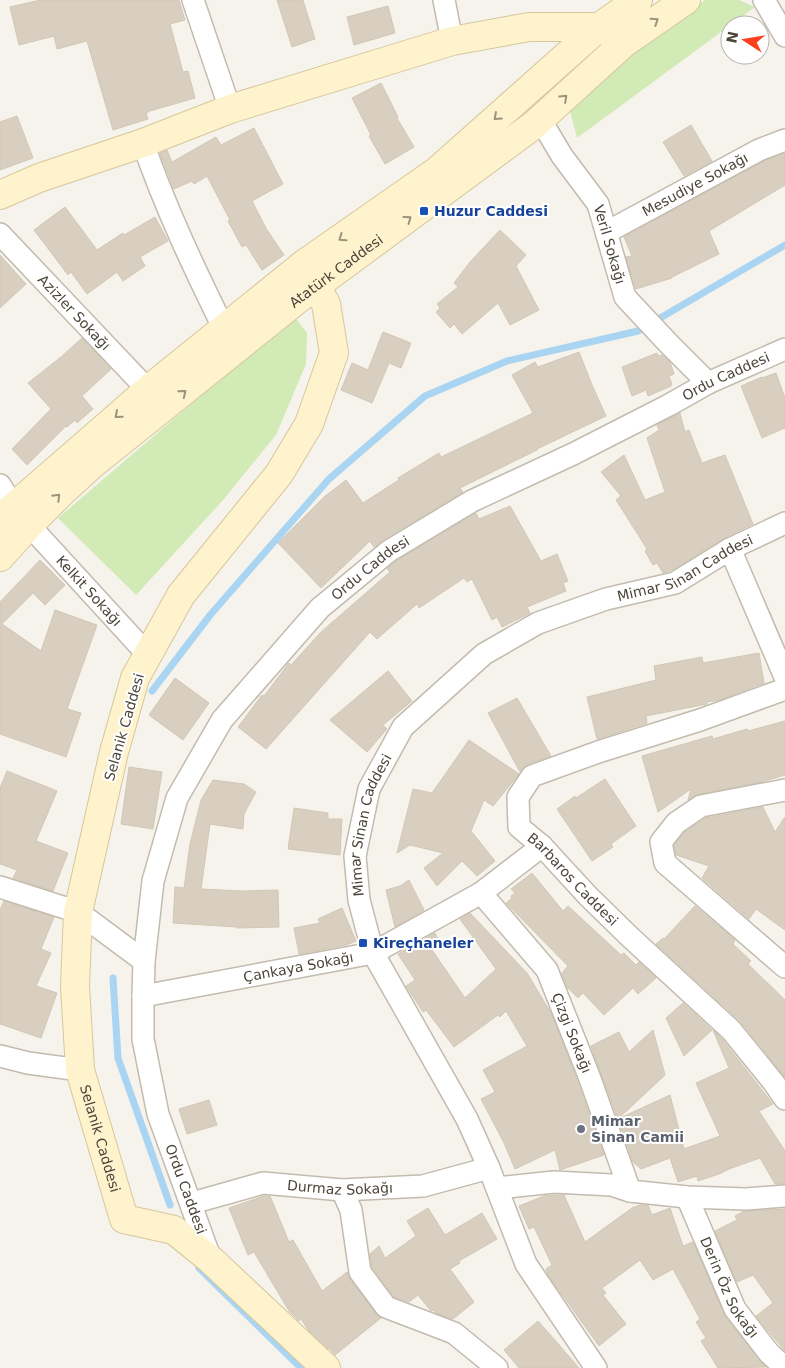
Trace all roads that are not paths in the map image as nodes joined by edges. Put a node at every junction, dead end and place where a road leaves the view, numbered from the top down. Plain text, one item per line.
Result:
1 (193, 0) edge
2 (444, 0) edge
3 (638, 0) edge
4 (686, 0) edge
5 (764, 0) edge
6 (599, 27) junction
7 (785, 36) edge
8 (452, 40) junction
9 (624, 42) junction
10 (230, 108) junction
11 (540, 119) junction
12 (785, 140) edge
13 (142, 143) junction
14 (0, 194) edge
15 (606, 232) junction
16 (0, 234) edge
17 (310, 275) junction
18 (224, 329) junction
19 (785, 349) edge
20 (708, 382) junction
21 (148, 390) junction
22 (11, 510) edge
23 (785, 523) edge
24 (730, 549) junction
25 (0, 558) edge
26 (148, 655) junction
27 (785, 677) edge
28 (785, 689) edge
29 (785, 790) edge
30 (542, 846) junction
31 (0, 887) edge
32 (481, 893) junction
33 (78, 912) junction
34 (373, 953) junction
35 (144, 961) junction
36 (785, 967) edge
37 (143, 996) junction
38 (0, 1056) edge
39 (80, 1070) junction
40 (785, 1099) edge
41 (489, 1168) junction
42 (497, 1188) junction
43 (342, 1190) junction
44 (630, 1191) junction
45 (785, 1196) edge
46 (686, 1197) junction
47 (192, 1203) junction
48 (211, 1260) junction
49 (326, 1368) edge
50 (497, 1368) edge
51 (596, 1368) edge
52 (784, 1368) edge

1 - 10 street
2 - 8 street
3 - 6 main road, Atatürk Caddesi
9 -> 4 main road, Atatürk Caddesi
5 - 7 street
6 - 8 main road
6 - 9 main road
6 -> 17 main road, Atatürk Caddesi
8 - 10 main road
11 -> 9 main road, Atatürk Caddesi
10 - 13 main road
11 - 15 street, Veril Sokağı
17 -> 11 main road, Atatürk Caddesi
12 - 15 street, Mesudiye Sokağı
13 - 14 main road
13 - 18 street
15 - 20 street, Veril Sokağı
16 - 21 street, Azizler Sokağı
17 - 18 main road, Atatürk Caddesi
22 -> 17 main road, Atatürk Caddesi
17 - 26 main road, Selanik Caddesi
18 - 21 main road, Atatürk Caddesi
19 - 20 street, Ordu Caddesi
20 - 35 street, Ordu Caddesi
21 -> 22 main road, Atatürk Caddesi
22 - 25 main road, Atatürk Caddesi
22 - 26 street, Kelkit Sokağı
23 - 24 street, Mimar Sinan Caddesi
24 - 27 street
24 - 34 street, Mimar Sinan Caddesi
26 - 33 main road, Selanik Caddesi
28 - 30 street, Barbaros Caddesi
29 - 36 street
30 - 32 street, Çankaya Sokağı
30 - 40 street, Barbaros Caddesi
31 - 33 street
32 - 34 street, Çankaya Sokağı
32 - 44 street, Çizgi Sokağı
33 - 35 street
33 - 39 main road, Selanik Caddesi
34 - 37 street, Çankaya Sokağı
34 - 41 street, Mimar Sinan Caddesi
35 - 37 street, Ordu Caddesi
37 - 47 street, Ordu Caddesi
38 - 39 street
39 - 48 main road, Selanik Caddesi
41 - 42 street, Mimar Sinan Caddesi
41 - 43 street, Durmaz Sokağı
42 - 44 street
42 - 51 street, Mimar Sinan Caddesi
43 - 47 street, Durmaz Sokağı
43 - 50 street
44 - 46 street
45 - 46 street
46 - 52 street, Derin Öz Sokağı
47 - 48 street, Ordu Caddesi
48 - 49 main road, Ordu Caddesi

